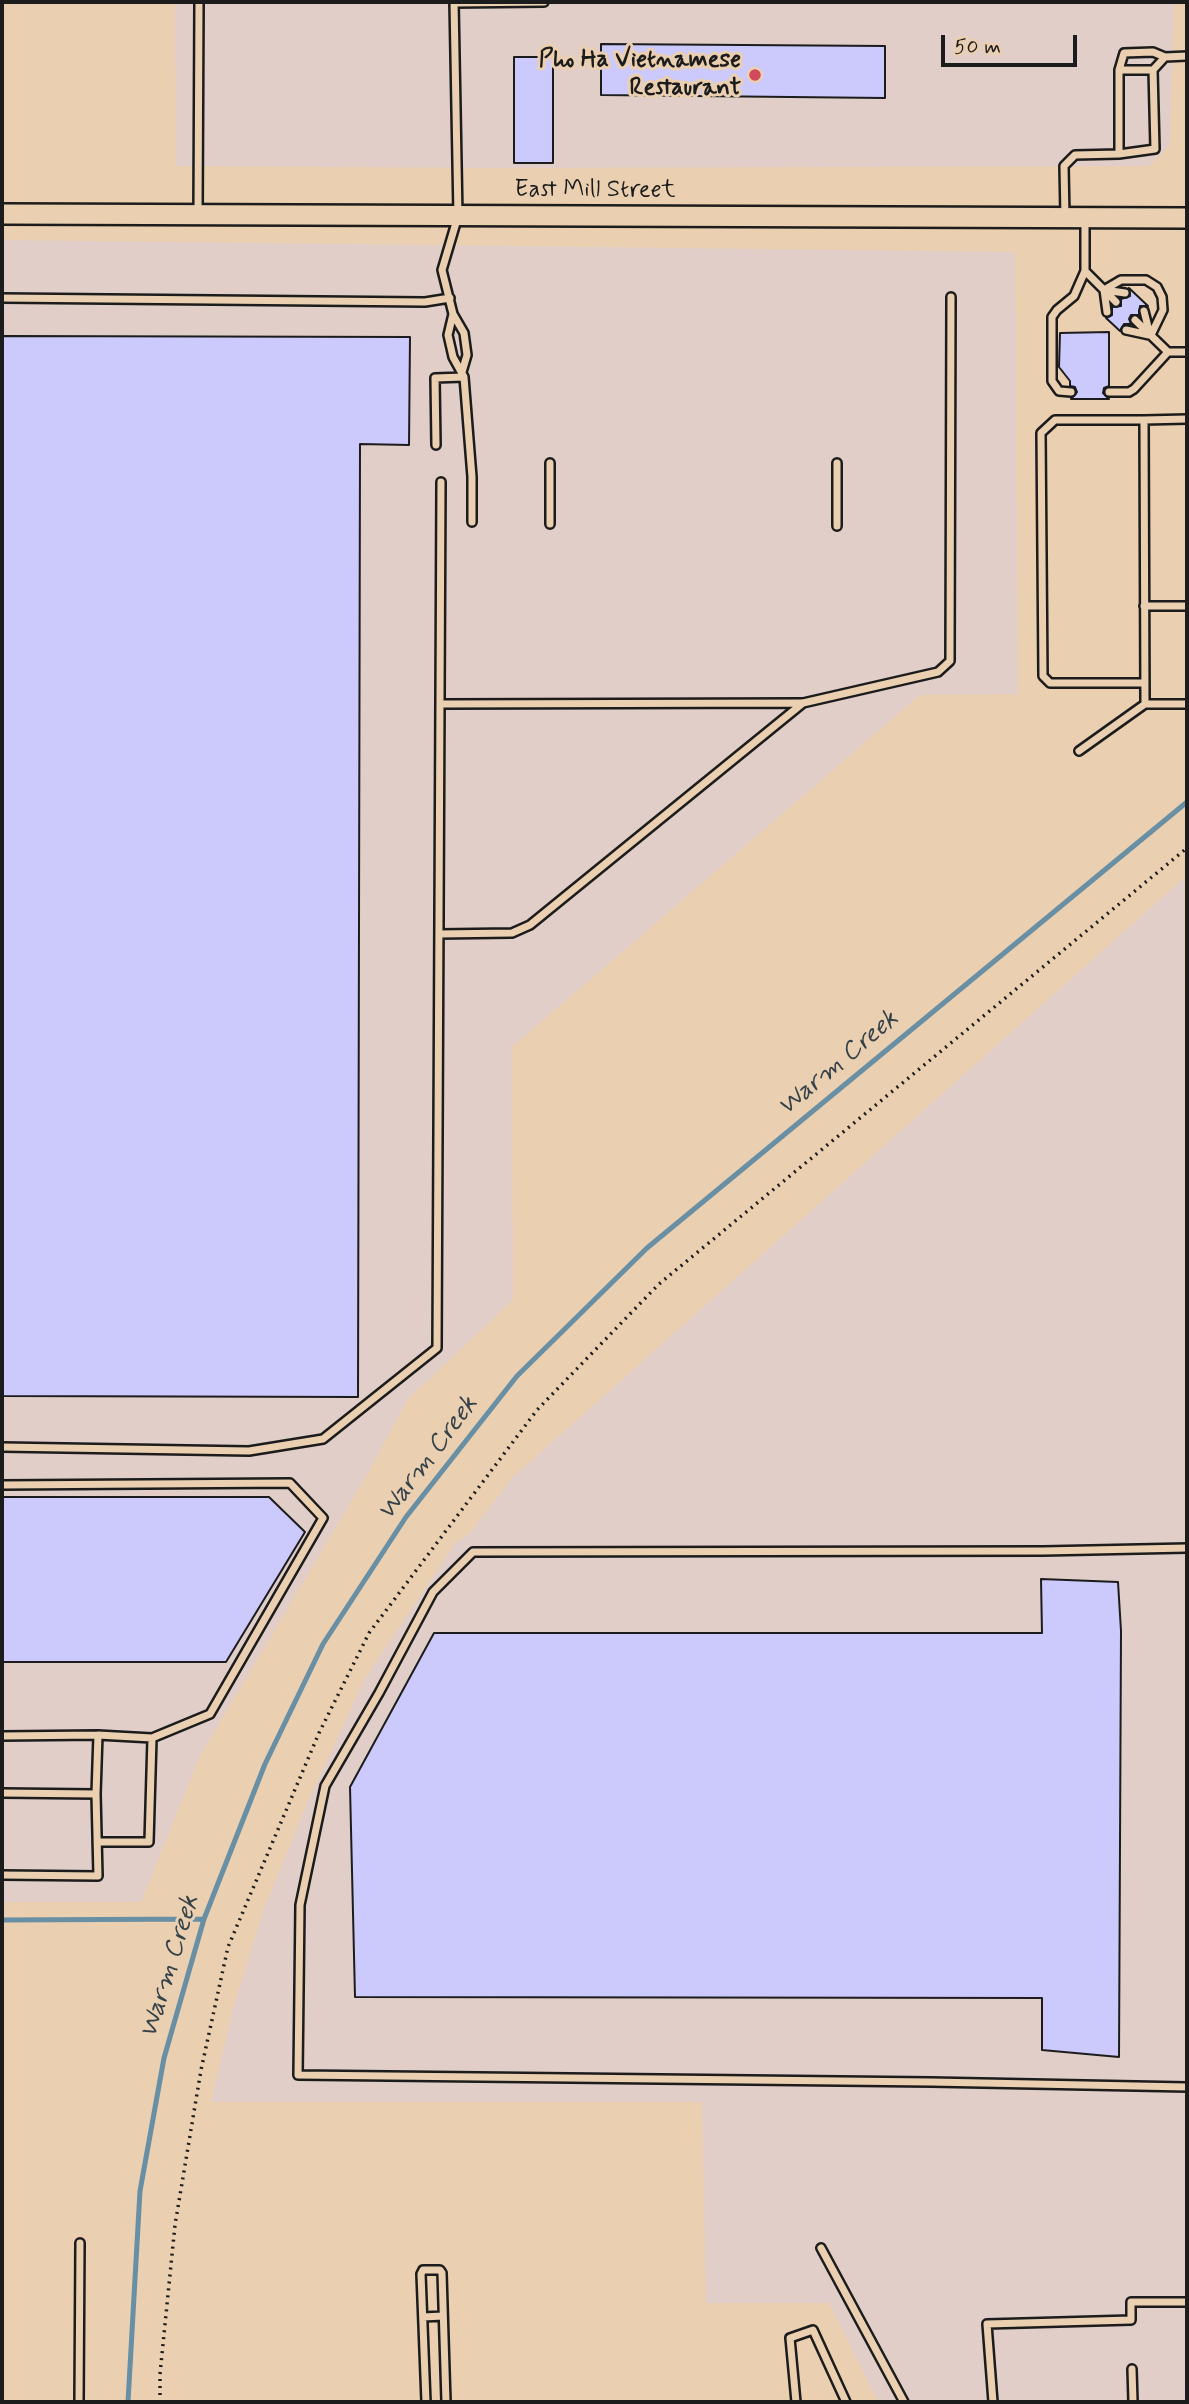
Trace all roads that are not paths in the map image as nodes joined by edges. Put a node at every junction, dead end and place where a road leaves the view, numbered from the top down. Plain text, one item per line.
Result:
1 (199, 2) edge
2 (454, 2) edge
3 (544, 2) edge
4 (1187, 56) edge
5 (1165, 57) junction
6 (1119, 70) junction
7 (1153, 70) junction
8 (1119, 154) junction
9 (2, 214) edge
10 (198, 215) junction
11 (458, 216) junction
12 (1065, 217) junction
13 (1085, 217) junction
14 (1187, 218) edge
15 (1085, 271) junction
16 (1104, 290) junction
17 (1125, 293) dead end
18 (2, 298) edge
19 (450, 298) junction
20 (951, 298) dead end
21 (1116, 302) dead end
22 (1144, 310) dead end
23 (1107, 312) dead end
24 (453, 314) junction
25 (1135, 320) dead end
26 (1126, 330) dead end
27 (1151, 335) junction
28 (1168, 352) junction
29 (1187, 352) edge
30 (463, 374) junction
31 (1070, 392) dead end
32 (1109, 392) dead end
33 (1143, 419) junction
34 (1187, 419) edge
35 (436, 445) dead end
36 (550, 463) dead end
37 (837, 463) dead end
38 (441, 482) dead end
39 (471, 522) dead end
40 (550, 524) dead end
41 (837, 526) dead end
42 (1144, 606) junction
43 (1187, 606) edge
44 (1145, 683) junction
45 (803, 703) junction
46 (440, 704) junction
47 (1145, 704) junction
48 (1187, 704) edge
49 (1079, 751) dead end
50 (439, 934) junction
51 (2, 1447) edge
52 (2, 1485) edge
53 (1187, 1548) edge
54 (98, 1735) junction
55 (2, 1736) edge
56 (152, 1738) junction
57 (2, 1793) edge
58 (96, 1794) junction
59 (97, 1842) junction
60 (2, 1875) edge
61 (1187, 2087) edge
62 (80, 2243) dead end
63 (821, 2248) dead end
64 (1187, 2302) edge
65 (443, 2316) junction
66 (423, 2317) junction
67 (1132, 2369) dead end
68 (79, 2402) edge
69 (426, 2402) edge
70 (446, 2402) edge
71 (796, 2402) edge
72 (846, 2402) edge
73 (904, 2402) edge
74 (993, 2402) edge
75 (1133, 2402) edge

1 - 10 lane
2 - 3 lane
2 - 11 lane
4 - 5 lane
5 - 6 lane
5 - 7 lane
6 - 7 lane
6 - 8 lane
7 - 8 lane
8 - 12 lane
9 - 10 main road, East Mill Street
10 - 11 main road, East Mill Street
11 - 12 main road, East Mill Street
11 - 19 lane
12 - 13 main road, East Mill Street
13 - 14 main road, East Mill Street
13 - 15 lane
15 - 16 lane
15 - 31 lane
16 - 17 lane
16 - 21 lane
16 - 23 lane
16 - 27 lane
18 - 19 lane
19 - 24 lane
20 - 45 lane
22 - 27 lane
24 - 30 lane
24 - 30 lane
25 - 27 lane
26 - 27 lane
27 - 28 lane
28 - 29 lane
28 - 32 lane
30 - 35 lane
30 - 39 lane
33 - 34 lane
33 - 42 lane
33 - 44 lane
36 - 40 lane
37 - 41 lane
38 - 46 lane
42 - 43 lane
42 - 44 lane
44 - 47 lane
45 - 46 lane
45 - 50 lane
46 - 50 lane
47 - 48 lane
47 - 49 lane
50 - 51 lane
52 - 56 lane
53 - 61 lane
54 - 55 lane
54 - 56 lane
54 - 58 lane
56 - 59 lane
57 - 58 lane
58 - 59 lane
59 - 60 lane
62 - 68 lane
63 - 73 lane
64 - 74 lane
65 - 66 lane
65 - 66 lane
65 - 70 lane
66 - 69 lane
67 - 75 lane
71 - 72 lane

